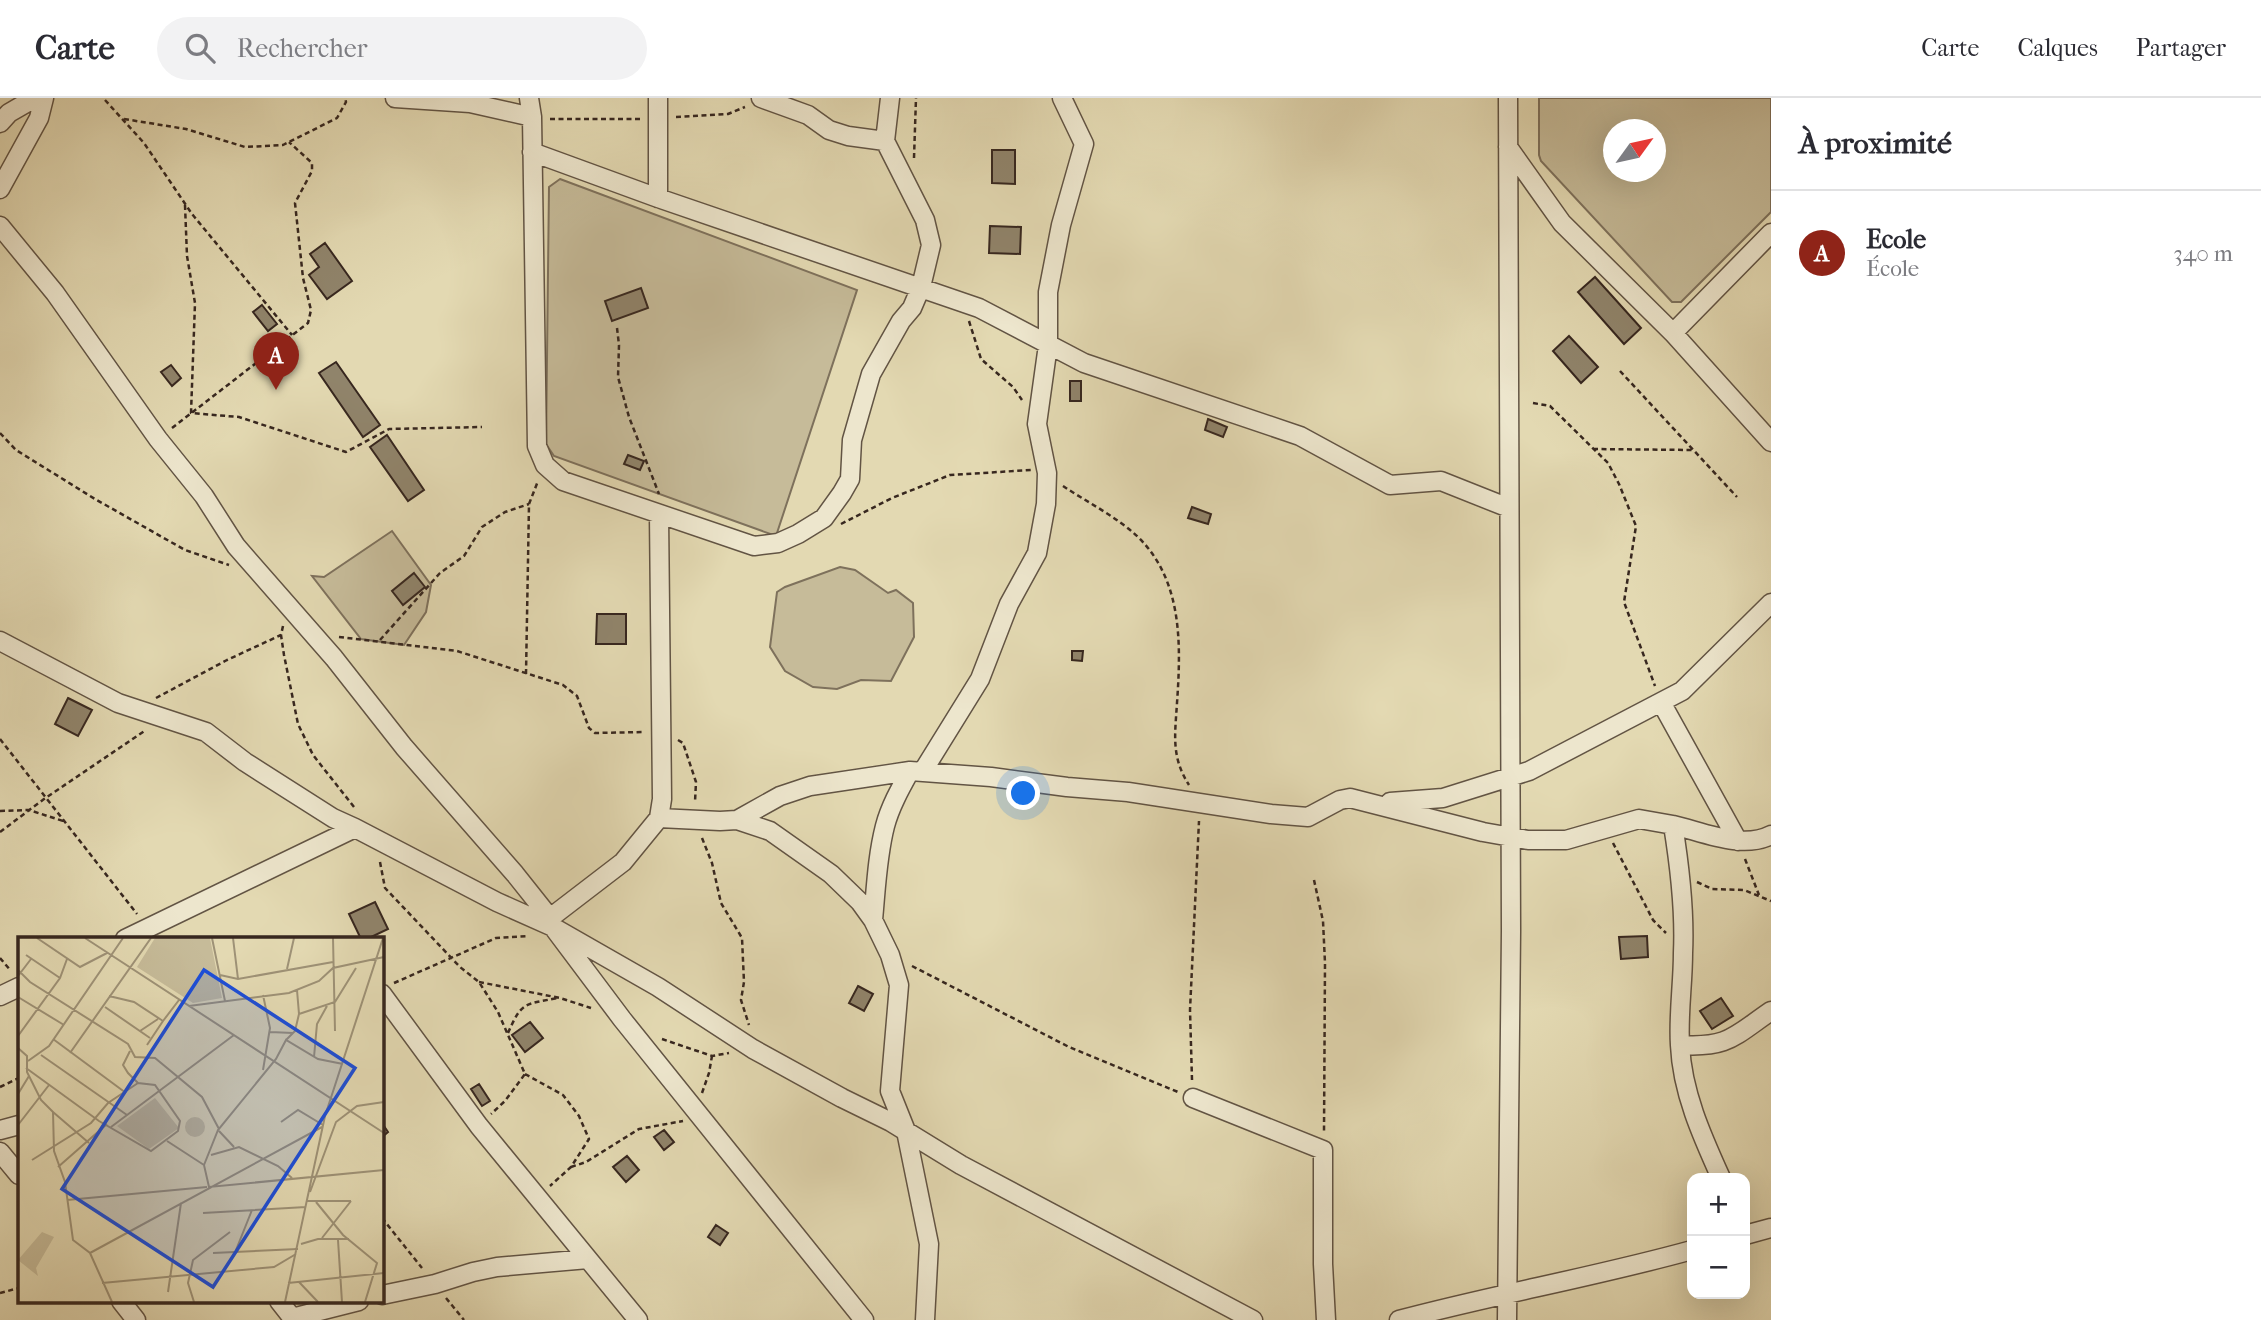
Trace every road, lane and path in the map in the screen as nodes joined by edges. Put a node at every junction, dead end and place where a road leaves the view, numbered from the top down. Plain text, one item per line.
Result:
1 (35, 98) edge
2 (44, 98) edge
3 (345, 98) edge
4 (395, 98) edge
5 (529, 98) edge
6 (658, 98) edge
7 (761, 98) edge
8 (890, 98) edge
9 (1062, 98) edge
10 (1508, 98) edge
11 (105, 100) edge
12 (784, 103) edge
13 (532, 117) junction
14 (123, 119) junction
15 (0, 123) edge
16 (885, 141) junction
17 (289, 142) junction
18 (1508, 147) junction
19 (532, 152) junction
20 (0, 189) edge
21 (658, 198) junction
22 (186, 205) junction
23 (0, 226) edge
24 (1771, 233) edge
25 (921, 287) junction
26 (962, 302) junction
27 (617, 328) dead end
28 (1673, 332) junction
29 (292, 335) junction
30 (1048, 345) junction
31 (1620, 371) dead end
32 (1533, 404) dead end
33 (191, 414) junction
34 (1037, 424) junction
35 (482, 427) dead end
36 (0, 433) edge
37 (158, 439) junction
38 (1771, 442) edge
39 (1593, 449) junction
40 (1695, 450) junction
41 (545, 465) junction
42 (1047, 471) junction
43 (1737, 497) dead end
44 (529, 504) junction
45 (1509, 508) junction
46 (659, 515) junction
47 (832, 528) dead end
48 (236, 567) dead end
49 (1771, 604) edge
50 (288, 606) junction
51 (281, 635) junction
52 (312, 635) junction
53 (0, 641) edge
54 (379, 641) junction
55 (526, 674) junction
56 (156, 699) dead end
57 (1661, 702) junction
58 (164, 718) junction
59 (661, 732) junction
60 (0, 739) edge
61 (916, 771) junction
62 (1510, 777) junction
63 (44, 799) junction
64 (1199, 803) junction
65 (1374, 803) junction
66 (355, 809) dead end
67 (29, 810) junction
68 (0, 811) edge
69 (659, 818) junction
70 (695, 820) junction
71 (737, 820) junction
72 (63, 821) junction
73 (1673, 825) junction
74 (355, 828) junction
75 (1605, 828) junction
76 (0, 832) edge
77 (1771, 835) edge
78 (1510, 836) junction
79 (376, 839) junction
80 (1738, 841) junction
81 (1682, 874) junction
82 (1314, 880) dead end
83 (1759, 895) junction
84 (1771, 901) edge
85 (873, 920) junction
86 (552, 922) junction
87 (148, 928) junction
88 (531, 936) dead end
89 (129, 937) edge
90 (1684, 950) junction
91 (890, 955) junction
92 (450, 956) junction
93 (0, 958) edge
94 (16, 981) edge
95 (387, 989) edge
96 (0, 996) edge
97 (560, 998) dead end
98 (1771, 1011) edge
99 (508, 1033) junction
100 (1679, 1045) junction
101 (753, 1049) junction
102 (712, 1056) dead end
103 (525, 1074) junction
104 (18, 1078) edge
105 (0, 1087) edge
106 (1193, 1098) junction
107 (695, 1109) junction
108 (18, 1125) edge
109 (479, 1126) junction
110 (0, 1130) edge
111 (906, 1131) junction
112 (1324, 1150) junction
113 (0, 1152) edge
114 (570, 1167) junction
115 (1719, 1173) edge
116 (18, 1174) edge
117 (532, 1192) junction
118 (1771, 1228) edge
119 (1750, 1231) edge
120 (1687, 1251) edge
121 (588, 1259) junction
122 (18, 1288) edge
123 (0, 1293) edge
124 (1507, 1294) junction
125 (383, 1295) edge
126 (122, 1302) edge
127 (280, 1302) edge
128 (355, 1302) edge
129 (293, 1319) edge
130 (136, 1320) edge
131 (638, 1320) edge
132 (864, 1320) edge
133 (925, 1320) edge
134 (1253, 1320) edge
135 (1326, 1320) edge
136 (1399, 1320) edge
137 (1507, 1320) edge

1 - 15 street
2 - 20 street
3 - 17 path
4 - 13 street
5 - 13 street
6 - 21 street
7 - 12 street
8 - 16 street
9 - 30 street
10 - 18 street
11 - 14 path
12 - 16 street
13 - 19 street
14 - 17 path
14 - 22 path
16 - 25 street
17 - 29 path
18 - 28 street
18 - 45 street
19 - 21 street
19 - 41 street
21 - 25 street
22 - 29 path
22 - 33 path
23 - 37 street
24 - 28 street
25 - 26 street
25 - 46 street
26 - 30 street
26 - 34 path
27 - 46 path
28 - 38 street
29 - 33 path
30 - 34 street
30 - 45 street
31 - 40 path
32 - 39 path
33 - 35 path
33 - 37 path
34 - 42 street
36 - 48 path
37 - 50 street
39 - 40 path
39 - 57 path
40 - 43 path
41 - 44 path
41 - 46 street
42 - 47 path
42 - 61 street
42 - 64 path
44 - 54 path
44 - 55 path
45 - 62 street
46 - 59 street
49 - 57 street
50 - 51 path
50 - 52 street
51 - 56 path
51 - 66 path
52 - 54 path
52 - 86 street
53 - 58 street
54 - 55 path
55 - 59 path
57 - 62 street
57 - 80 street
58 - 63 path
58 - 74 street
59 - 69 street
59 - 70 path
60 - 63 path
61 - 64 street
61 - 71 street
61 - 85 street
62 - 65 street
62 - 78 street
63 - 67 path
63 - 72 path
64 - 65 street
64 - 106 path
65 - 78 street
67 - 68 path
67 - 72 path
67 - 76 path
69 - 70 street
69 - 86 street
70 - 71 street
70 - 101 path
71 - 85 street
72 - 87 path
73 - 75 street
73 - 80 street
73 - 81 street
74 - 79 street
74 - 87 street
75 - 78 street
75 - 90 path
77 - 80 street
78 - 124 street
79 - 86 street
79 - 92 path
80 - 83 path
81 - 83 path
81 - 90 street
82 - 112 path
83 - 84 path
85 - 91 street
86 - 101 street
86 - 107 street
87 - 89 street
88 - 92 path
90 - 100 street
91 - 106 path
91 - 111 street
92 - 95 path
92 - 99 path
93 - 94 path
94 - 96 street
95 - 109 street
97 - 99 path
98 - 100 street
99 - 103 path
100 - 115 street
101 - 111 street
102 - 107 path
103 - 109 path
103 - 114 path
104 - 105 path
106 - 112 street
107 - 114 path
107 - 132 street
108 - 110 street
109 - 117 street
111 - 133 street
111 - 134 street
112 - 135 street
113 - 116 street
114 - 117 path
117 - 121 street
118 - 119 street
120 - 124 street
121 - 125 street
121 - 131 street
122 - 123 path
124 - 136 street
124 - 137 street
126 - 130 street
127 - 129 street
128 - 129 street

